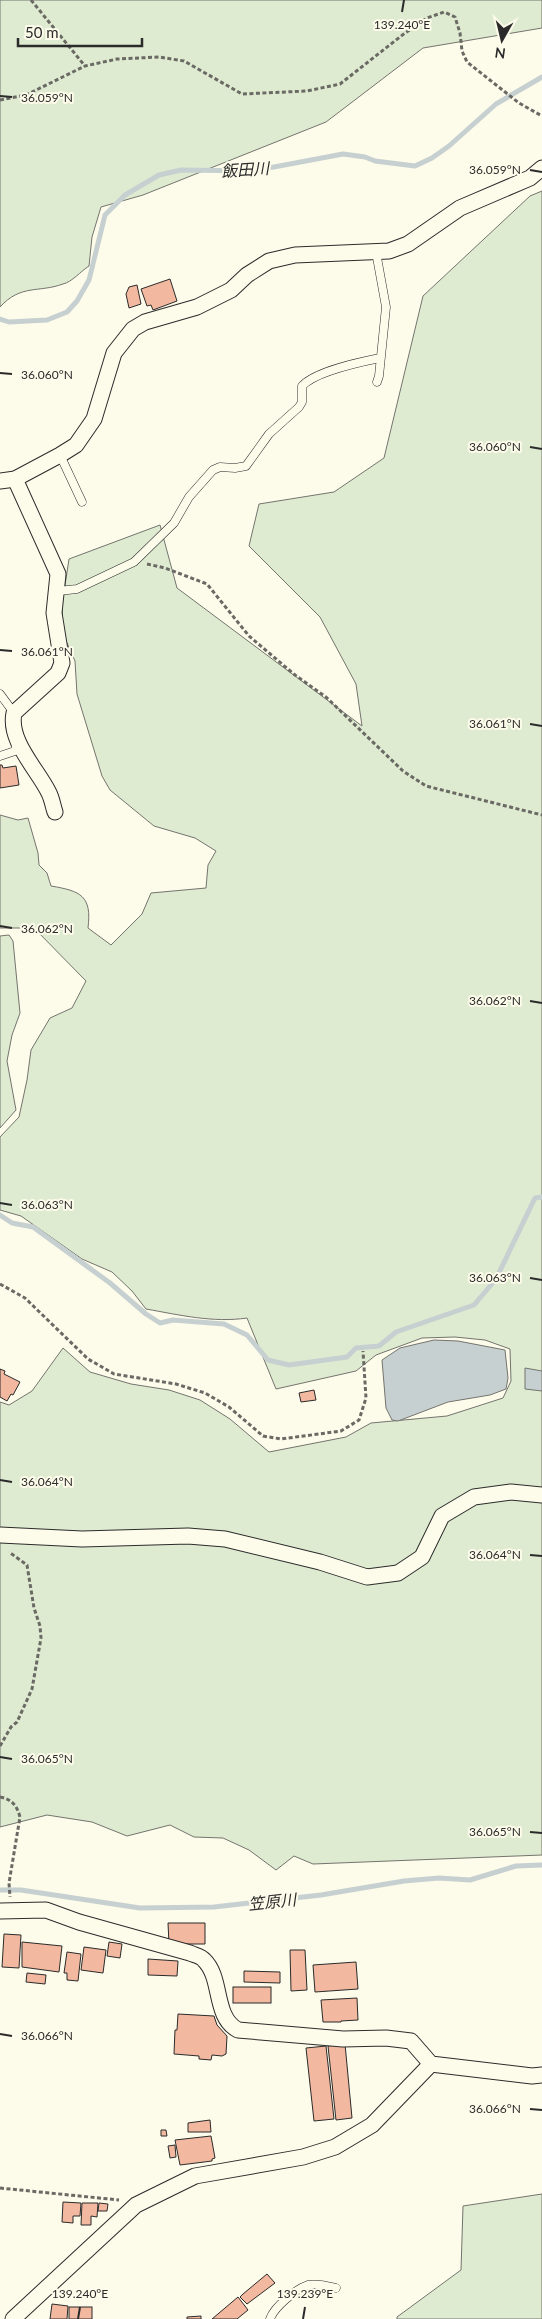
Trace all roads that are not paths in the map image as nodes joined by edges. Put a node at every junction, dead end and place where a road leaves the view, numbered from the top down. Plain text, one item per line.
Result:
1 (542, 168) edge
2 (376, 252) junction
3 (380, 358) junction
4 (377, 382) dead end
5 (60, 456) junction
6 (8, 480) edge
7 (82, 502) dead end
8 (58, 591) junction
9 (0, 694) edge
10 (14, 713) junction
11 (18, 740) junction
12 (0, 756) edge
13 (55, 812) dead end
14 (542, 1495) edge
15 (0, 1535) edge
16 (6, 1911) edge
17 (431, 2064) junction
18 (542, 2076) edge
19 (336, 2288) dead end
20 (13, 2319) edge
21 (270, 2319) edge

1 - 2 street
2 - 3 lane
2 - 5 street
3 - 4 lane
3 - 8 lane
5 - 6 street
5 - 7 lane
6 - 8 street
8 - 10 street
9 - 10 lane
10 - 11 street
11 - 12 lane
11 - 13 street
14 - 15 street
16 - 17 street
17 - 18 street
17 - 20 street
19 - 21 lane

